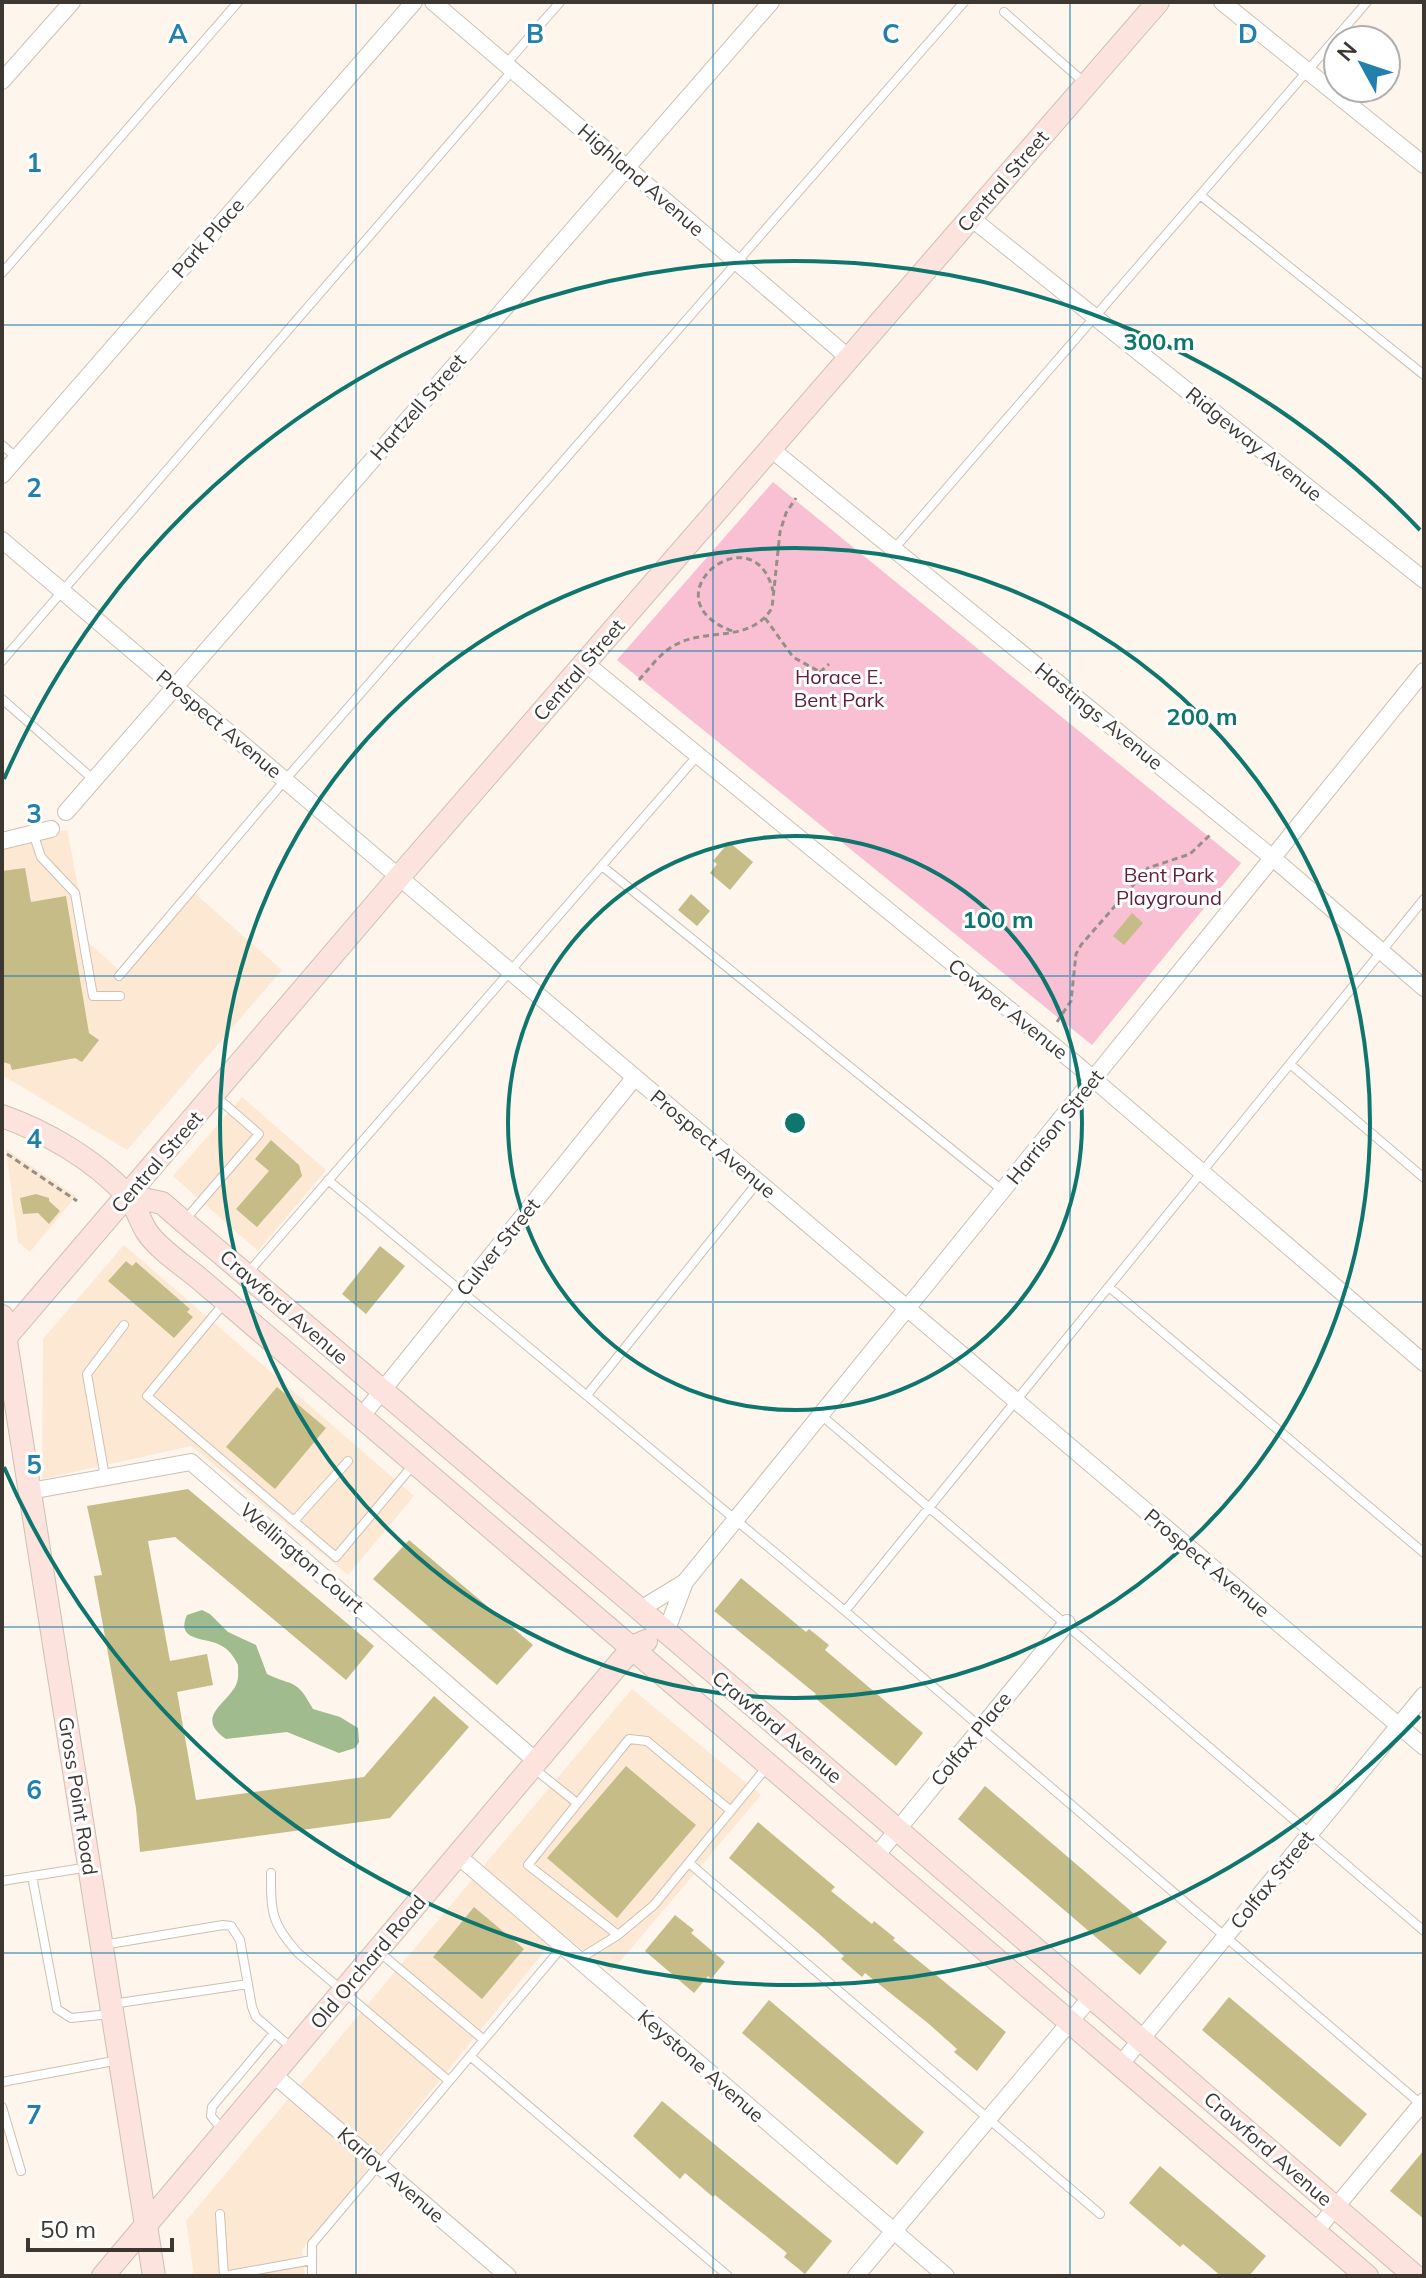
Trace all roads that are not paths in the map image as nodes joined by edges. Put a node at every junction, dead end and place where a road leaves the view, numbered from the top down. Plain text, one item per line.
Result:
1 (72, 2) edge
2 (238, 2) edge
3 (414, 2) edge
4 (433, 2) edge
5 (560, 2) edge
6 (771, 2) edge
7 (964, 2) edge
8 (1158, 2) edge
9 (1222, 2) edge
10 (1367, 2) edge
11 (1004, 12) dead end
12 (509, 67) junction
13 (1306, 72) junction
14 (2, 81) edge
15 (1087, 84) junction
16 (1424, 165) edge
17 (627, 168) junction
18 (1200, 195) junction
19 (971, 218) junction
20 (737, 262) junction
21 (2, 273) edge
22 (1095, 317) junction
23 (849, 358) junction
24 (1424, 375) edge
25 (2, 445) edge
26 (771, 449) junction
27 (17, 457) junction
28 (2, 475) edge
29 (2, 540) edge
30 (894, 549) junction
31 (1424, 580) edge
32 (61, 590) junction
33 (2, 661) edge
34 (585, 663) junction
35 (1424, 671) edge
36 (174, 687) junction
37 (2, 699) edge
38 (698, 755) junction
39 (94, 780) junction
40 (285, 780) junction
41 (66, 812) dead end
42 (51, 829) dead end
43 (33, 833) junction
44 (2, 841) edge
45 (1274, 859) junction
46 (602, 866) junction
47 (399, 877) junction
48 (1424, 899) edge
49 (1382, 952) junction
50 (510, 971) junction
51 (119, 976) dead end
52 (1424, 988) edge
53 (120, 996) dead end
54 (1290, 1064) junction
55 (635, 1077) junction
56 (1094, 1080) junction
57 (214, 1095) junction
58 (2, 1116) edge
59 (1202, 1172) junction
60 (1424, 1178) edge
61 (328, 1180) junction
62 (758, 1182) junction
63 (1003, 1191) junction
64 (129, 1196) junction
65 (184, 1222) junction
66 (246, 1275) junction
67 (1109, 1287) junction
68 (462, 1291) junction
69 (226, 1302) junction
70 (907, 1309) junction
71 (124, 1325) dead end
72 (3, 1331) edge
73 (1424, 1363) edge
74 (382, 1391) junction
75 (587, 1395) junction
76 (1016, 1401) junction
77 (821, 1415) junction
78 (361, 1417) junction
79 (348, 1461) dead end
80 (414, 1463) junction
81 (105, 1477) junction
82 (30, 1491) junction
83 (930, 1507) junction
84 (736, 1519) junction
85 (294, 1521) junction
86 (1424, 1553) edge
87 (685, 1582) junction
88 (639, 1610) junction
89 (845, 1611) junction
90 (1067, 1623) junction
91 (666, 1632) junction
92 (633, 1647) junction
93 (1424, 1695) edge
94 (1399, 1726) junction
95 (980, 1729) junction
96 (1424, 1747) edge
97 (534, 1763) junction
98 (769, 1764) junction
99 (577, 1803) junction
100 (731, 1811) junction
101 (897, 1830) junction
102 (1310, 1834) junction
103 (457, 1855) junction
104 (876, 1856) junction
105 (689, 1863) junction
106 (90, 1867) junction
107 (271, 1873) dead end
108 (32, 1876) junction
109 (2, 1881) edge
110 (1424, 1931) edge
111 (618, 1935) junction
112 (1225, 1937) junction
113 (102, 1945) junction
114 (563, 1946) junction
115 (378, 1951) junction
116 (578, 1959) junction
117 (248, 1984) junction
118 (344, 1991) junction
119 (1091, 1997) junction
120 (112, 2009) junction
121 (1070, 2022) junction
122 (274, 2033) junction
123 (484, 2040) junction
124 (1141, 2040) junction
125 (294, 2050) junction
126 (470, 2056) junction
127 (120, 2060) junction
128 (1120, 2065) junction
129 (274, 2075) junction
130 (449, 2081) junction
131 (2, 2082) edge
132 (1423, 2104) edge
133 (2, 2107) edge
134 (988, 2118) junction
135 (224, 2133) junction
136 (378, 2165) junction
137 (21, 2171) dead end
138 (1335, 2207) junction
139 (220, 2214) dead end
140 (1100, 2214) dead end
141 (146, 2226) junction
142 (894, 2232) junction
143 (1315, 2232) junction
144 (312, 2260) junction
145 (103, 2276) edge
146 (154, 2276) edge
147 (224, 2276) edge
148 (312, 2276) edge
149 (508, 2276) edge
150 (728, 2276) edge
151 (856, 2276) edge
152 (946, 2276) edge
153 (1367, 2276) edge
154 (1415, 2276) edge

1 - 14 street
2 - 21 lane
3 - 27 street, Park Place
4 - 12 street, Highland Avenue
5 - 12 lane
6 - 17 street, Hartzell Street
7 - 20 lane
8 - 15 main road, Central Street
9 - 13 street
10 - 13 lane
11 - 15 lane
12 - 17 street, Highland Avenue
12 - 32 lane
13 - 16 street
13 - 18 lane
15 - 19 main road, Central Street
17 - 20 street, Highland Avenue
17 - 36 street, Hartzell Street
18 - 22 lane
18 - 24 lane
19 - 22 street, Ridgeway Avenue
19 - 23 main road, Central Street
20 - 23 street, Highland Avenue
20 - 40 lane
22 - 30 lane
22 - 31 street, Ridgeway Avenue
23 - 26 main road, Central Street
25 - 27 lane
26 - 30 street, Hastings Avenue
26 - 34 main road, Central Street
27 - 28 street, Park Place
29 - 32 street, Prospect Avenue
30 - 45 street, Hastings Avenue
32 - 33 lane
32 - 36 street, Prospect Avenue
34 - 38 street, Cowper Avenue
34 - 47 main road, Central Street
35 - 45 street, Harrison Street
36 - 39 street, Hartzell Street
36 - 40 street, Prospect Avenue
37 - 39 lane
38 - 46 lane
38 - 56 street, Cowper Avenue
39 - 41 street, Hartzell Street
40 - 47 street, Prospect Avenue
40 - 51 lane
42 - 43 street
43 - 44 street
43 - 53 lane
45 - 49 street, Hastings Avenue
45 - 56 street, Harrison Street
46 - 50 lane
46 - 63 lane
47 - 50 street, Prospect Avenue
47 - 57 main road, Central Street
48 - 49 lane
49 - 52 street, Hastings Avenue
49 - 54 lane
50 - 55 street, Prospect Avenue
50 - 61 lane
54 - 59 lane
54 - 60 lane
55 - 62 street, Prospect Avenue
55 - 68 street, Culver Street
56 - 59 street, Cowper Avenue
56 - 63 street, Harrison Street
57 - 64 main road, Central Street
57 - 65 lane
58 - 64 main road, Crawford Avenue
59 - 67 lane
59 - 73 street, Cowper Avenue
61 - 66 lane
61 - 68 lane
62 - 70 street, Prospect Avenue
62 - 75 lane
63 - 70 street, Harrison Street
64 - 65 main road, Crawford Avenue
64 - 69 main road, Crawford Avenue
64 - 72 main road, Central Street
65 - 66 main road, Crawford Avenue
66 - 74 main road, Crawford Avenue
67 - 76 lane
67 - 86 lane
68 - 74 street, Culver Street
68 - 75 lane
69 - 78 main road, Crawford Avenue
69 - 85 lane
70 - 76 street, Prospect Avenue
70 - 77 street, Harrison Street
71 - 81 lane
72 - 82 main road, Gross Point Road
74 - 78 street, Culver Street
74 - 88 main road, Crawford Avenue
75 - 84 lane
76 - 83 lane
76 - 94 street, Prospect Avenue
77 - 83 lane
77 - 84 street, Harrison Street
78 - 80 main road, Crawford Avenue
79 - 85 lane
80 - 85 lane
80 - 92 main road, Crawford Avenue
81 - 82 street, Wellington Court
81 - 97 street, Wellington Court
82 - 106 main road, Gross Point Road
83 - 89 lane
83 - 90 lane
84 - 87 street, Harrison Street
84 - 89 lane
87 - 88 street, Harrison Street
87 - 91 street, Harrison Street
88 - 91 main road, Crawford Avenue
88 - 92 main road
89 - 95 lane
90 - 95 street, Colfax Place
90 - 102 lane
91 - 92 main road, Old Orchard Road
91 - 101 main road, Crawford Avenue
92 - 97 main road, Old Orchard Road
92 - 98 main road, Crawford Avenue
93 - 94 street, Colfax Street
94 - 96 street, Prospect Avenue
94 - 102 street, Colfax Street
95 - 101 street, Colfax Place
95 - 112 lane
97 - 99 lane
97 - 103 main road, Old Orchard Road
98 - 100 lane
98 - 104 main road, Crawford Avenue
99 - 100 lane
99 - 111 lane
100 - 105 lane
101 - 104 street, Colfax Place
101 - 119 main road, Crawford Avenue
102 - 110 lane
102 - 112 street, Colfax Street
103 - 114 street, Keystone Avenue
103 - 115 main road, Old Orchard Road
104 - 121 main road, Crawford Avenue
105 - 111 lane
105 - 134 lane
106 - 108 lane
106 - 113 main road, Gross Point Road
107 - 118 lane
108 - 109 lane
108 - 120 lane
111 - 116 lane
112 - 124 street, Colfax Street
112 - 132 lane
113 - 117 lane
113 - 120 main road, Gross Point Road
114 - 116 street, Keystone Avenue
114 - 123 lane
115 - 118 main road, Old Orchard Road
115 - 123 lane
116 - 142 street, Keystone Avenue
117 - 120 lane
117 - 122 lane
118 - 125 main road, Old Orchard Road
118 - 130 lane
119 - 121 street
119 - 124 main road, Crawford Avenue
120 - 127 main road, Gross Point Road
121 - 128 main road, Crawford Avenue
121 - 134 street
122 - 125 lane
122 - 135 lane
123 - 126 lane
124 - 128 street, Colfax Street
124 - 138 main road, Crawford Avenue
125 - 129 main road, Old Orchard Road
126 - 130 lane
126 - 150 lane
127 - 131 lane
127 - 141 main road, Gross Point Road
128 - 143 main road, Crawford Avenue
129 - 135 main road, Old Orchard Road
129 - 136 street, Karlov Avenue
130 - 136 lane
132 - 138 street
133 - 137 lane
134 - 140 lane
134 - 142 street
135 - 141 main road, Old Orchard Road
136 - 144 lane
136 - 149 street, Karlov Avenue
138 - 143 street
138 - 154 main road, Crawford Avenue
139 - 147 lane
141 - 145 main road, Old Orchard Road
141 - 146 main road, Gross Point Road
142 - 151 street
142 - 152 street, Keystone Avenue
143 - 153 main road, Crawford Avenue
144 - 147 lane
144 - 148 lane

